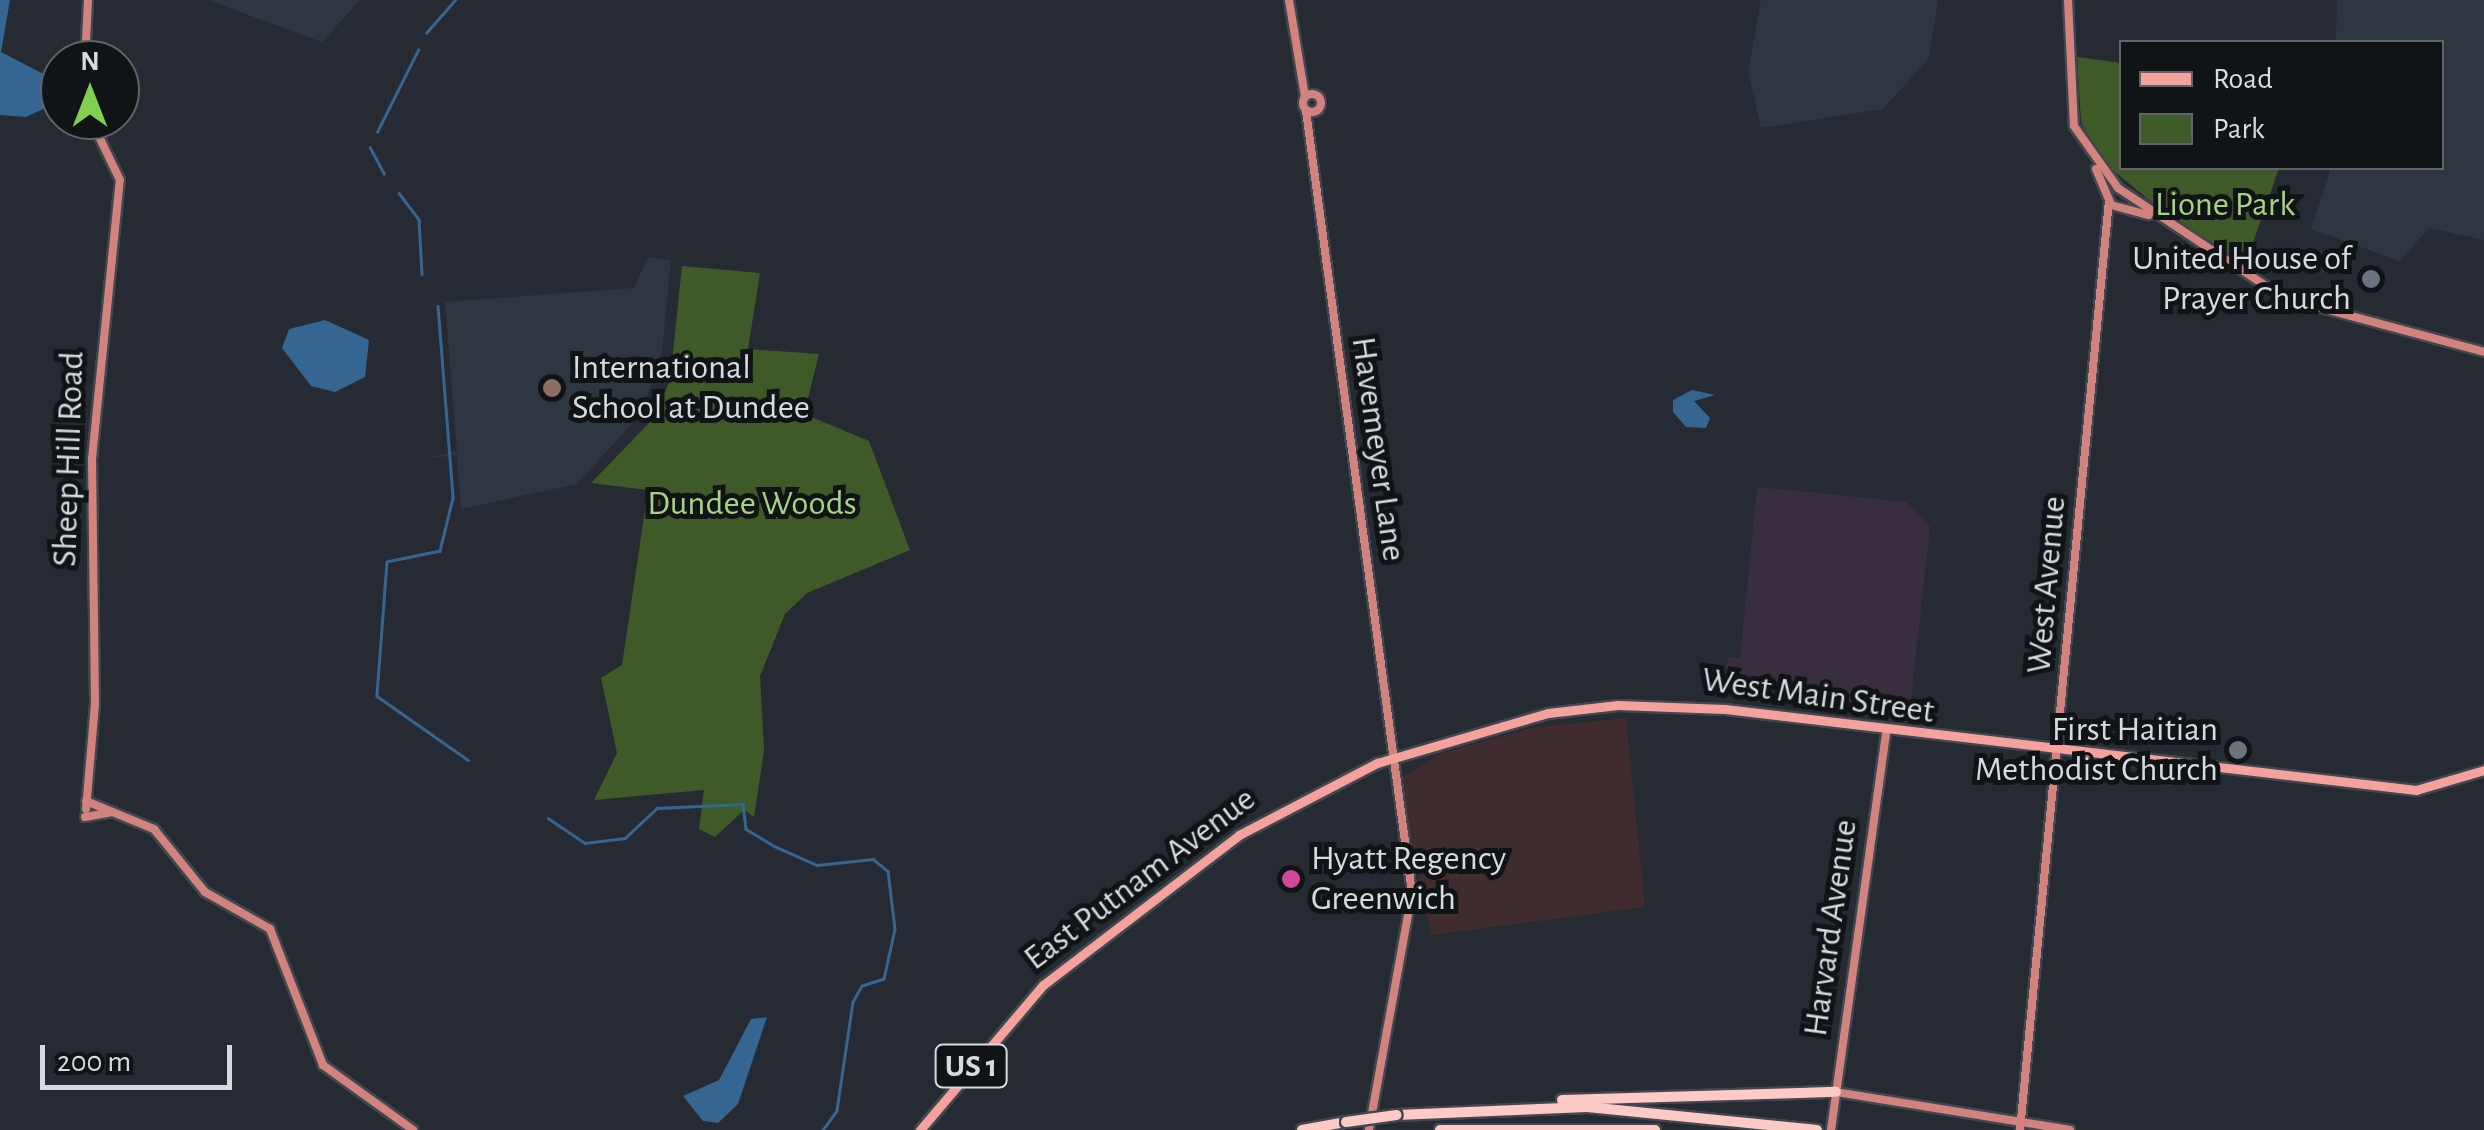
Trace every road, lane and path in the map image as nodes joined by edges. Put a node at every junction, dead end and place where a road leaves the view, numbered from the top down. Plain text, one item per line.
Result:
1 (88, 0) edge
2 (1289, 0) edge
3 (2068, 0) edge
4 (86, 40) edge
5 (1299, 61) junction
6 (1316, 95) junction
7 (1305, 97) junction
8 (1306, 111) junction
9 (1318, 111) junction
10 (101, 140) edge
11 (1310, 147) junction
12 (2112, 194) junction
13 (2128, 196) junction
14 (2121, 207) junction
15 (2154, 216) junction
16 (2108, 224) junction
17 (2484, 352) edge
18 (1886, 734) junction
19 (1445, 744) joint
20 (2059, 754) junction
21 (1392, 759) junction
22 (2484, 770) edge
23 (86, 809) junction
24 (112, 812) junction
25 (1836, 1092) junction
26 (1493, 1107) junction
27 (1536, 1125) junction
28 (2021, 1125) edge
29 (413, 1130) edge
30 (920, 1130) edge
31 (1302, 1130) edge
32 (1368, 1130) edge
33 (1440, 1130) edge
34 (1578, 1130) edge
35 (1656, 1130) edge
36 (1817, 1130) edge
37 (1831, 1130) edge
38 (2070, 1130) edge

1 - 4 street
2 - 5 street
3 - 12 street
5 - 6 street
5 - 7 street
6 - 7 street
6 - 9 street, Havemeyer Lane
7 - 8 street, Havemeyer Lane
8 - 9 street
8 - 11 street, Havemeyer Lane
9 - 11 street, Havemeyer Lane
10 - 23 street, Sheep Hill Road
11 - 21 street, Havemeyer Lane
12 - 13 street
12 - 14 street
12 - 16 street, West Avenue
13 - 14 street, West Avenue
13 - 15 street
14 - 15 street
14 - 16 street, West Avenue
15 - 17 street
16 - 20 street, West Avenue
18 - 19 main road, West Main Street / US 1
18 - 20 main road, West Main Street / US 1
18 - 25 street, Harvard Avenue
19 - 21 main road, East Putnam Avenue / US 1
20 - 22 main road, West Main Street / US 1
20 - 28 street, West Avenue
21 - 30 main road, East Putnam Avenue / US 1
21 - 32 street, Havemeyer Lane
23 - 24 street
23 - 24 street
24 - 29 street
25 - 26 highway
25 - 28 street
25 - 37 street, Harvard Avenue
26 - 31 highway, bridge
26 - 36 highway
27 - 33 highway
27 - 34 highway
27 - 35 highway
28 - 38 street

